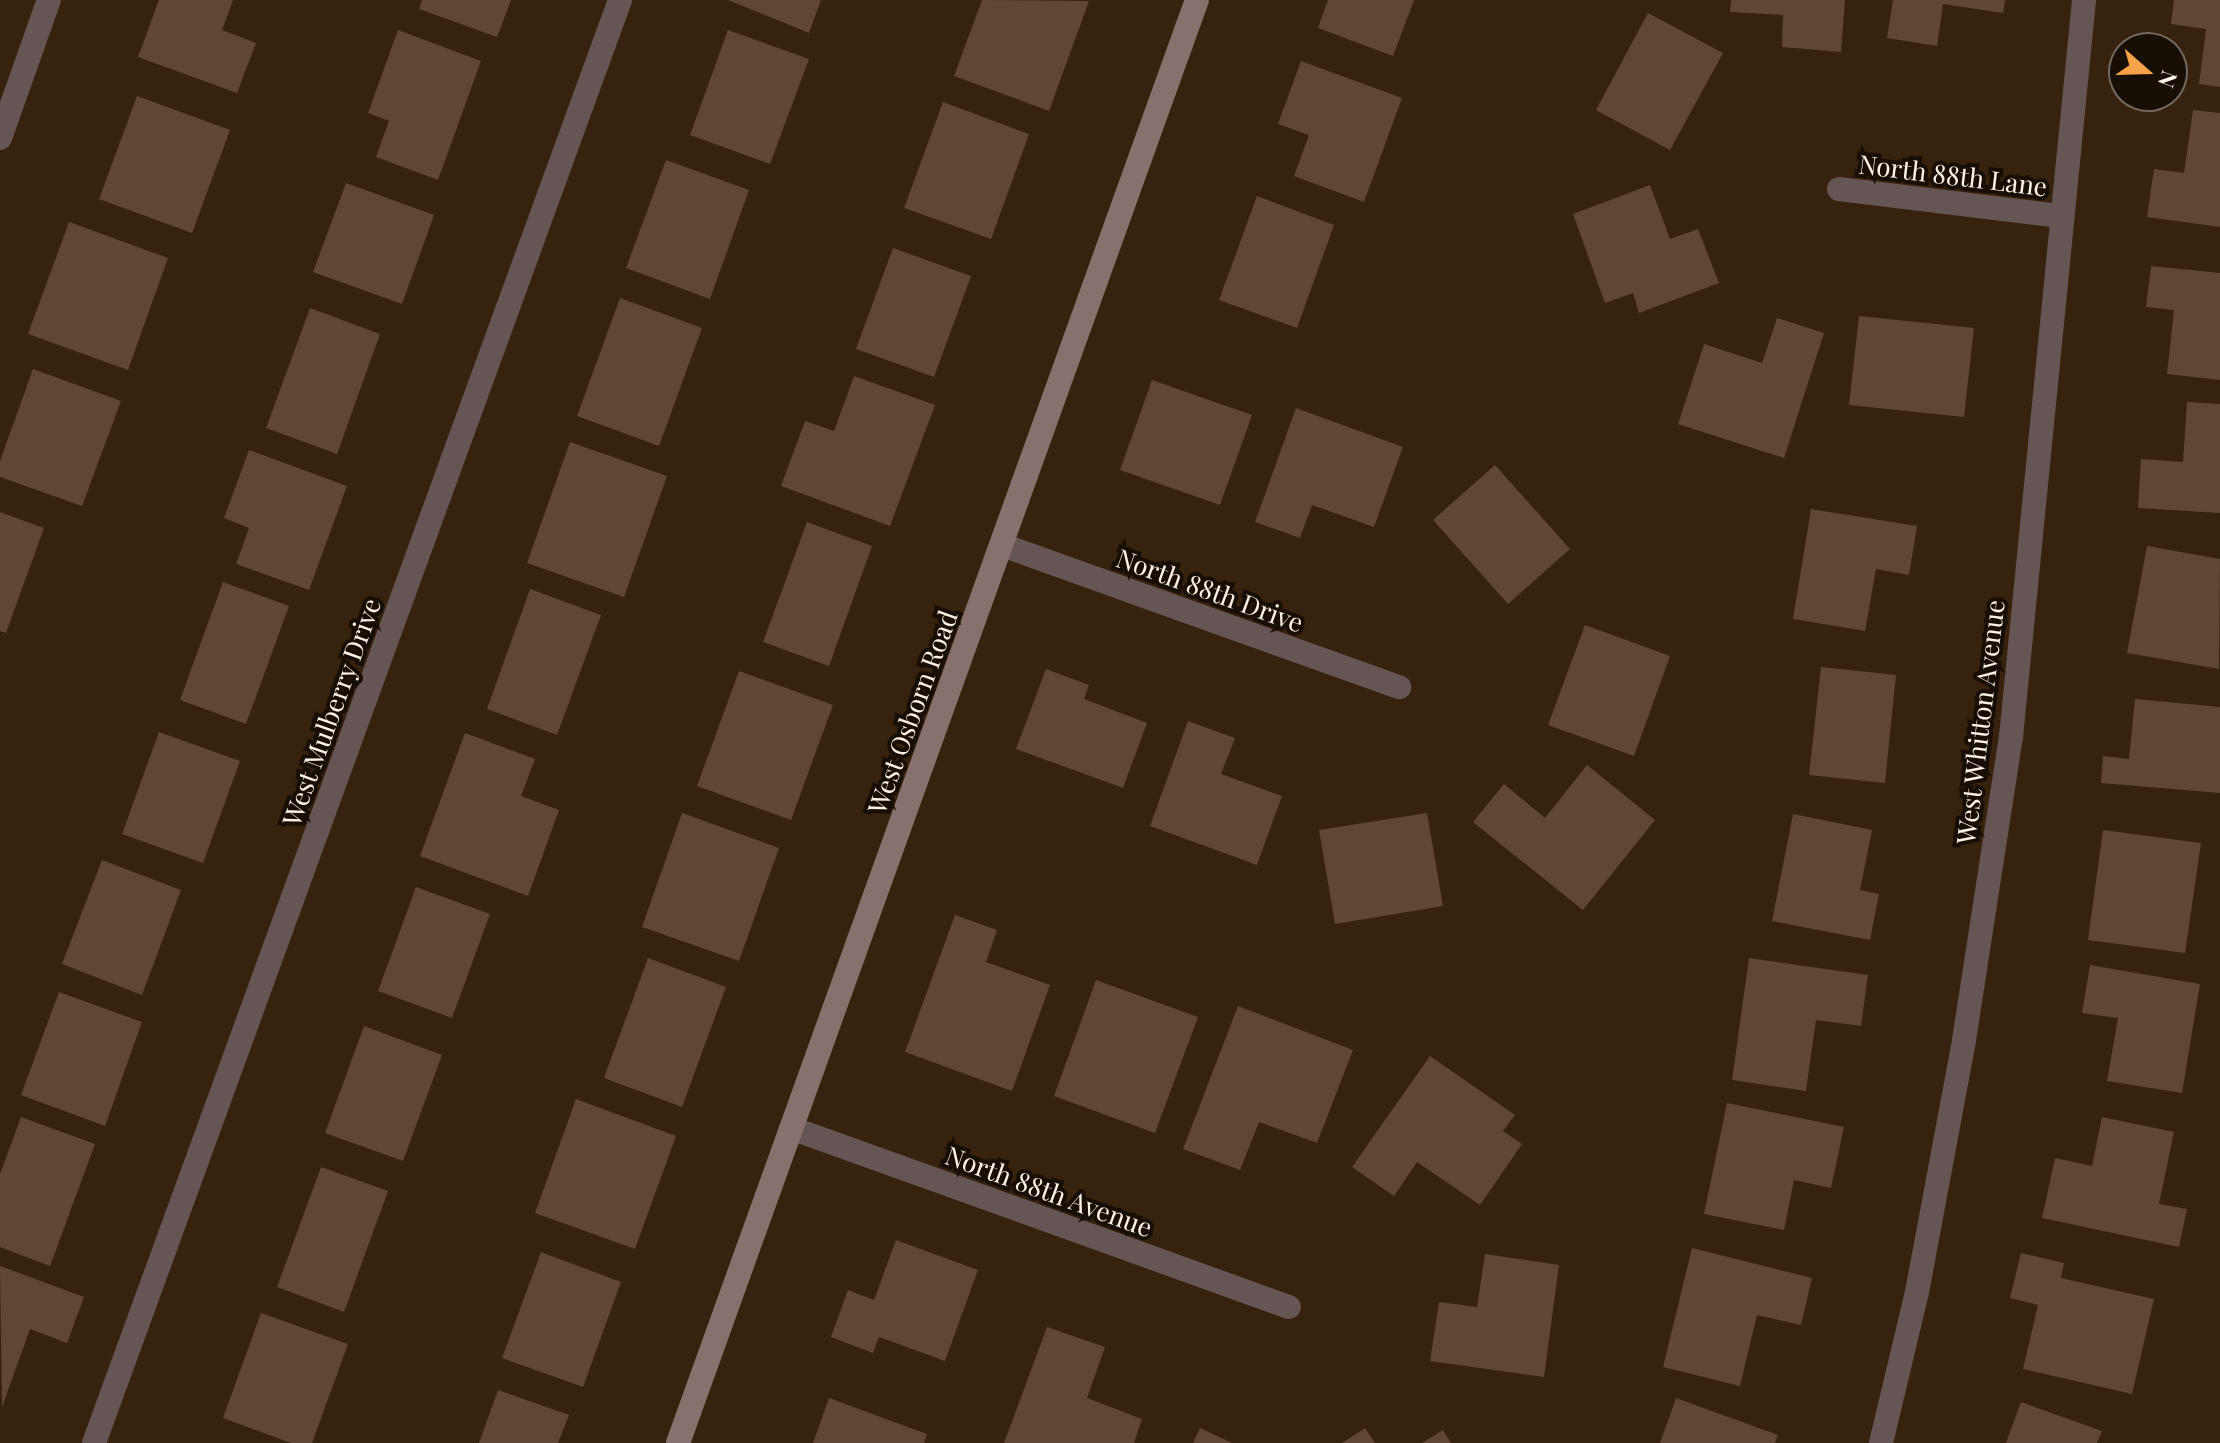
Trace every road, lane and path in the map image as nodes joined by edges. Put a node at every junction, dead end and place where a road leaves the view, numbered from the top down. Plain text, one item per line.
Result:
1 (49, 0) edge
2 (620, 0) edge
3 (1197, 0) edge
4 (2084, 0) edge
5 (0, 138) edge
6 (1839, 189) dead end
7 (2060, 216) junction
8 (1002, 545) junction
9 (1399, 687) dead end
10 (791, 1128) junction
11 (1289, 1307) dead end
12 (94, 1443) edge
13 (678, 1443) edge
14 (1881, 1443) edge

1 - 5 street
2 - 12 street, West Mulberry Drive
3 - 8 street, West Osborn Road
4 - 7 street, West Whitton Avenue
6 - 7 street, North 88th Lane
7 - 14 street, West Whitton Avenue
8 - 9 street, North 88th Drive
8 - 10 street, West Osborn Road
10 - 11 street, North 88th Avenue
10 - 13 street, West Osborn Road

